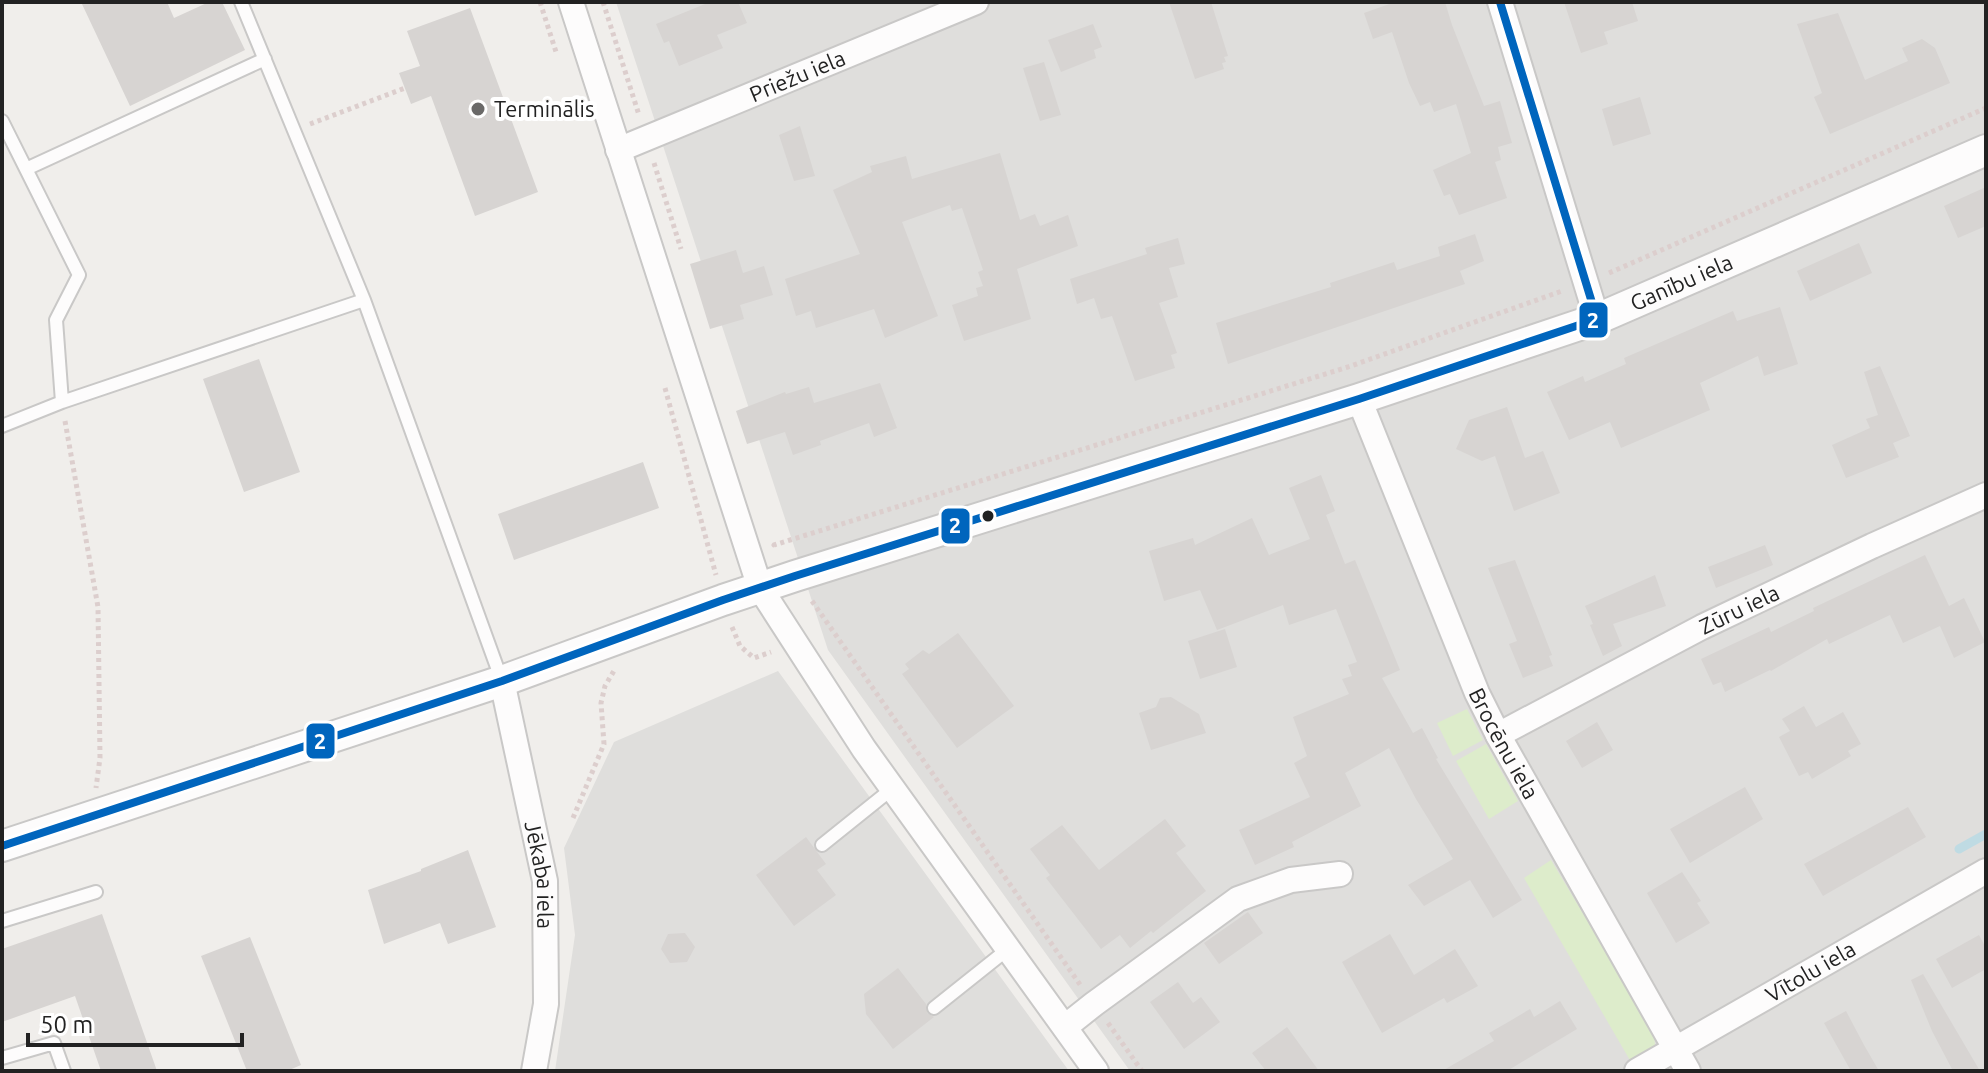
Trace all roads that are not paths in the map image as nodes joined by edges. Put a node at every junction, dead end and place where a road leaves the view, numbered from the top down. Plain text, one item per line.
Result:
1 (241, 2) edge
2 (571, 2) edge
3 (976, 2) edge
4 (1500, 2) edge
5 (265, 59) junction
6 (2, 121) edge
7 (618, 150) junction
8 (1986, 150) edge
9 (26, 169) junction
10 (364, 300) junction
11 (1597, 319) junction
12 (1359, 399) junction
13 (62, 402) junction
14 (2, 426) edge
15 (1986, 495) edge
16 (760, 588) junction
17 (502, 681) junction
18 (1498, 735) junction
19 (893, 788) junction
20 (822, 845) dead end
21 (2, 846) edge
22 (1986, 871) edge
23 (1340, 874) dead end
24 (96, 892) dead end
25 (2, 921) edge
26 (1008, 949) junction
27 (934, 1008) dead end
28 (1065, 1027) junction
29 (1674, 1049) junction
30 (2, 1058) edge
31 (64, 1071) edge
32 (534, 1071) edge
33 (1096, 1071) edge
34 (1637, 1071) edge
35 (1688, 1071) edge

1 - 5 lane
2 - 7 street
3 - 7 street, Priežu iela
4 - 11 street
5 - 9 lane
5 - 10 lane
6 - 9 lane
7 - 16 street
8 - 11 street, Ganību iela
9 - 13 lane
10 - 13 lane
10 - 17 lane
11 - 12 street, Ganību iela
12 - 16 street, Ganību iela
12 - 18 street, Brocēnu iela
13 - 14 lane
15 - 18 street, Zūru iela
16 - 17 street, Ganību iela
16 - 19 street
17 - 21 street, Ganību iela
17 - 32 street, Jēkaba iela
18 - 29 street, Brocēnu iela
19 - 20 lane
19 - 26 street
22 - 29 street, Vītolu iela
23 - 28 street
24 - 25 lane
26 - 27 lane
26 - 28 street
28 - 33 street
29 - 34 street, Vītolu iela
29 - 35 street, Brocēnu iela
30 - 31 lane

